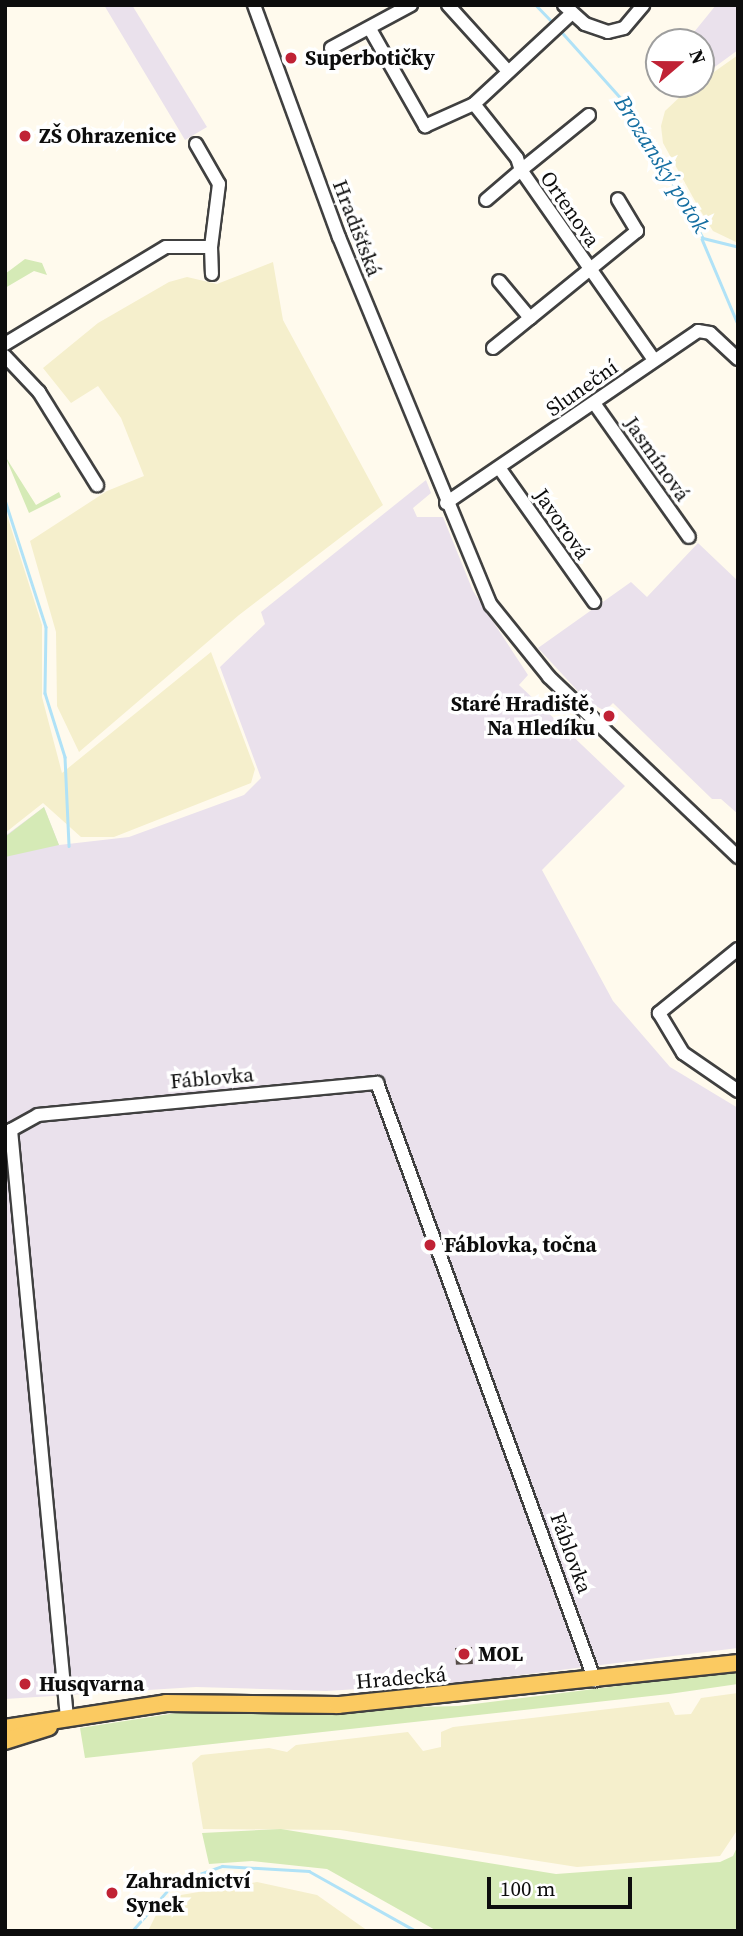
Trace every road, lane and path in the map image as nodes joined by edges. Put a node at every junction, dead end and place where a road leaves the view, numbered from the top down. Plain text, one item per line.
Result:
1 (254, 5) edge
2 (411, 5) edge
3 (448, 5) edge
4 (643, 5) edge
5 (566, 14) edge
6 (370, 29) junction
7 (331, 48) dead end
8 (508, 70) junction
9 (474, 104) junction
10 (589, 115) dead end
11 (196, 144) dead end
12 (521, 170) junction
13 (618, 199) dead end
14 (486, 200) dead end
15 (211, 247) junction
16 (589, 269) junction
17 (212, 274) dead end
18 (499, 281) dead end
19 (530, 318) junction
20 (5, 344) edge
21 (493, 348) dead end
22 (5, 356) edge
23 (738, 359) edge
24 (654, 360) junction
25 (594, 403) junction
26 (500, 469) junction
27 (97, 485) dead end
28 (446, 503) junction
29 (688, 537) dead end
30 (594, 601) dead end
31 (738, 857) edge
32 (738, 949) edge
33 (738, 1091) edge
34 (738, 1663) edge
35 (595, 1681) junction
36 (67, 1718) junction
37 (5, 1728) edge
38 (5, 1741) edge

1 - 28 street, Hradišťská
2 - 6 street
3 - 8 street
4 - 5 street
5 - 8 street
6 - 7 street
6 - 9 street
8 - 9 street
9 - 12 street, Ortenova
10 - 12 street, Ortenova
11 - 15 street
12 - 14 street, Ortenova
12 - 16 street, Ortenova
13 - 16 street, Ortenova
15 - 17 street
15 - 20 street
16 - 19 street, Ortenova
16 - 24 street, Ortenova
18 - 19 street
19 - 21 street, Ortenova
22 - 27 street
23 - 24 street, Sluneční
24 - 25 street, Sluneční
25 - 26 street, Sluneční
25 - 29 street, Jasmínová
26 - 28 street, Sluneční
26 - 30 street, Javorová
28 - 31 street, Hradišťská
32 - 33 street
34 - 35 main road, Hradecká
35 - 36 main road, Hradecká
35 - 36 street, Fáblovka
36 - 37 main road, Hradecká
36 - 38 main road, Hradecká

